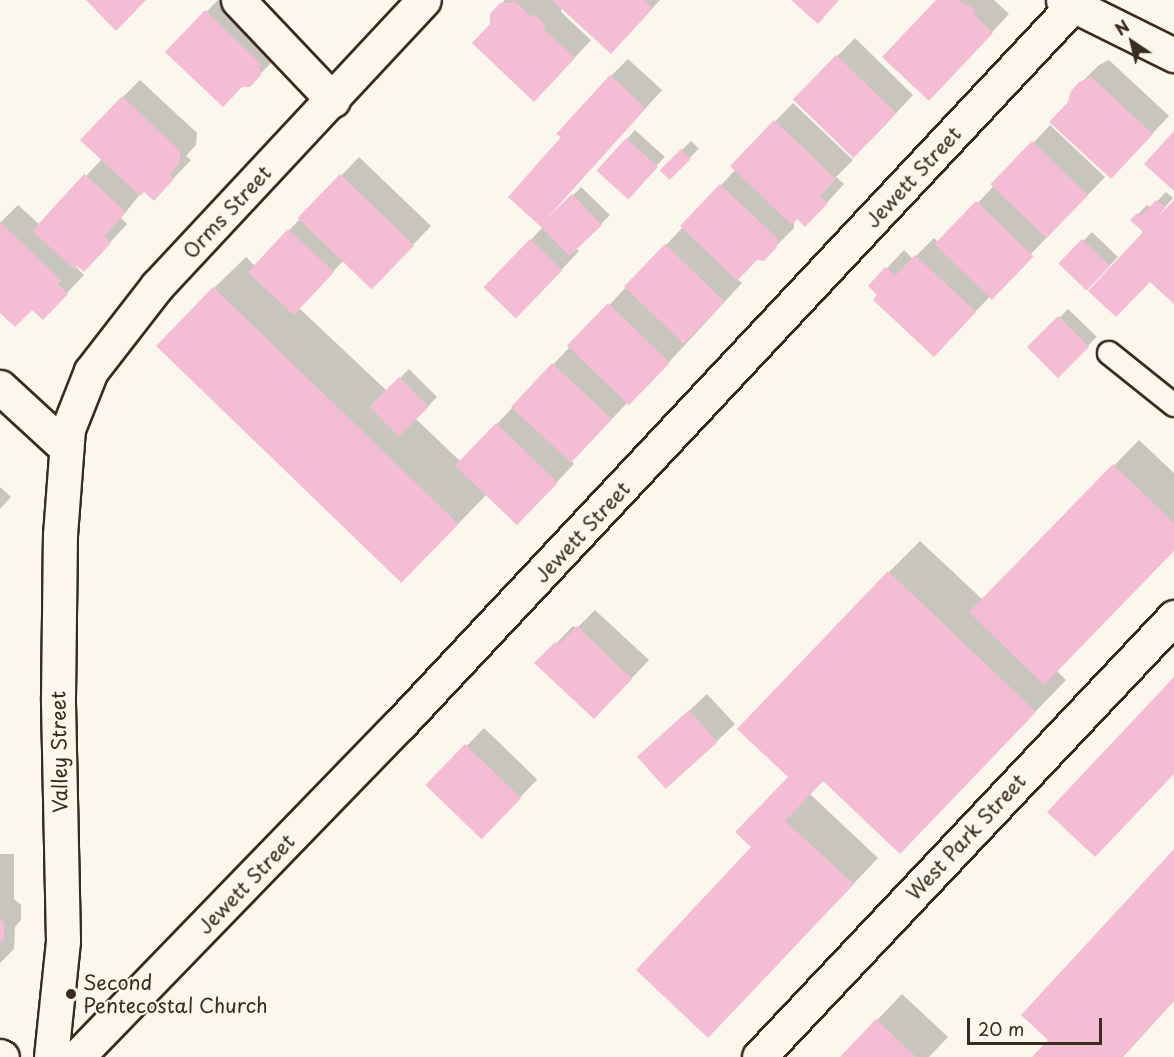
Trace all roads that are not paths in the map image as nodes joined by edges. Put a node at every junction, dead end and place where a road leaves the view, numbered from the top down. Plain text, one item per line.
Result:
1 (238, 0) edge
2 (424, 0) edge
3 (1072, 2) edge
4 (1174, 55) edge
5 (333, 100) junction
6 (1109, 353) dead end
7 (0, 387) edge
8 (1174, 405) edge
9 (66, 448) junction
10 (1174, 617) edge
11 (51, 1057) edge
12 (77, 1057) edge
13 (759, 1057) edge

1 - 5 street
2 - 5 street, Orms Street
3 - 4 street
3 - 12 street, Jewett Street
5 - 9 street, Orms Street
6 - 8 lane
7 - 9 street
9 - 11 street, Valley Street
10 - 13 street, West Park Street

